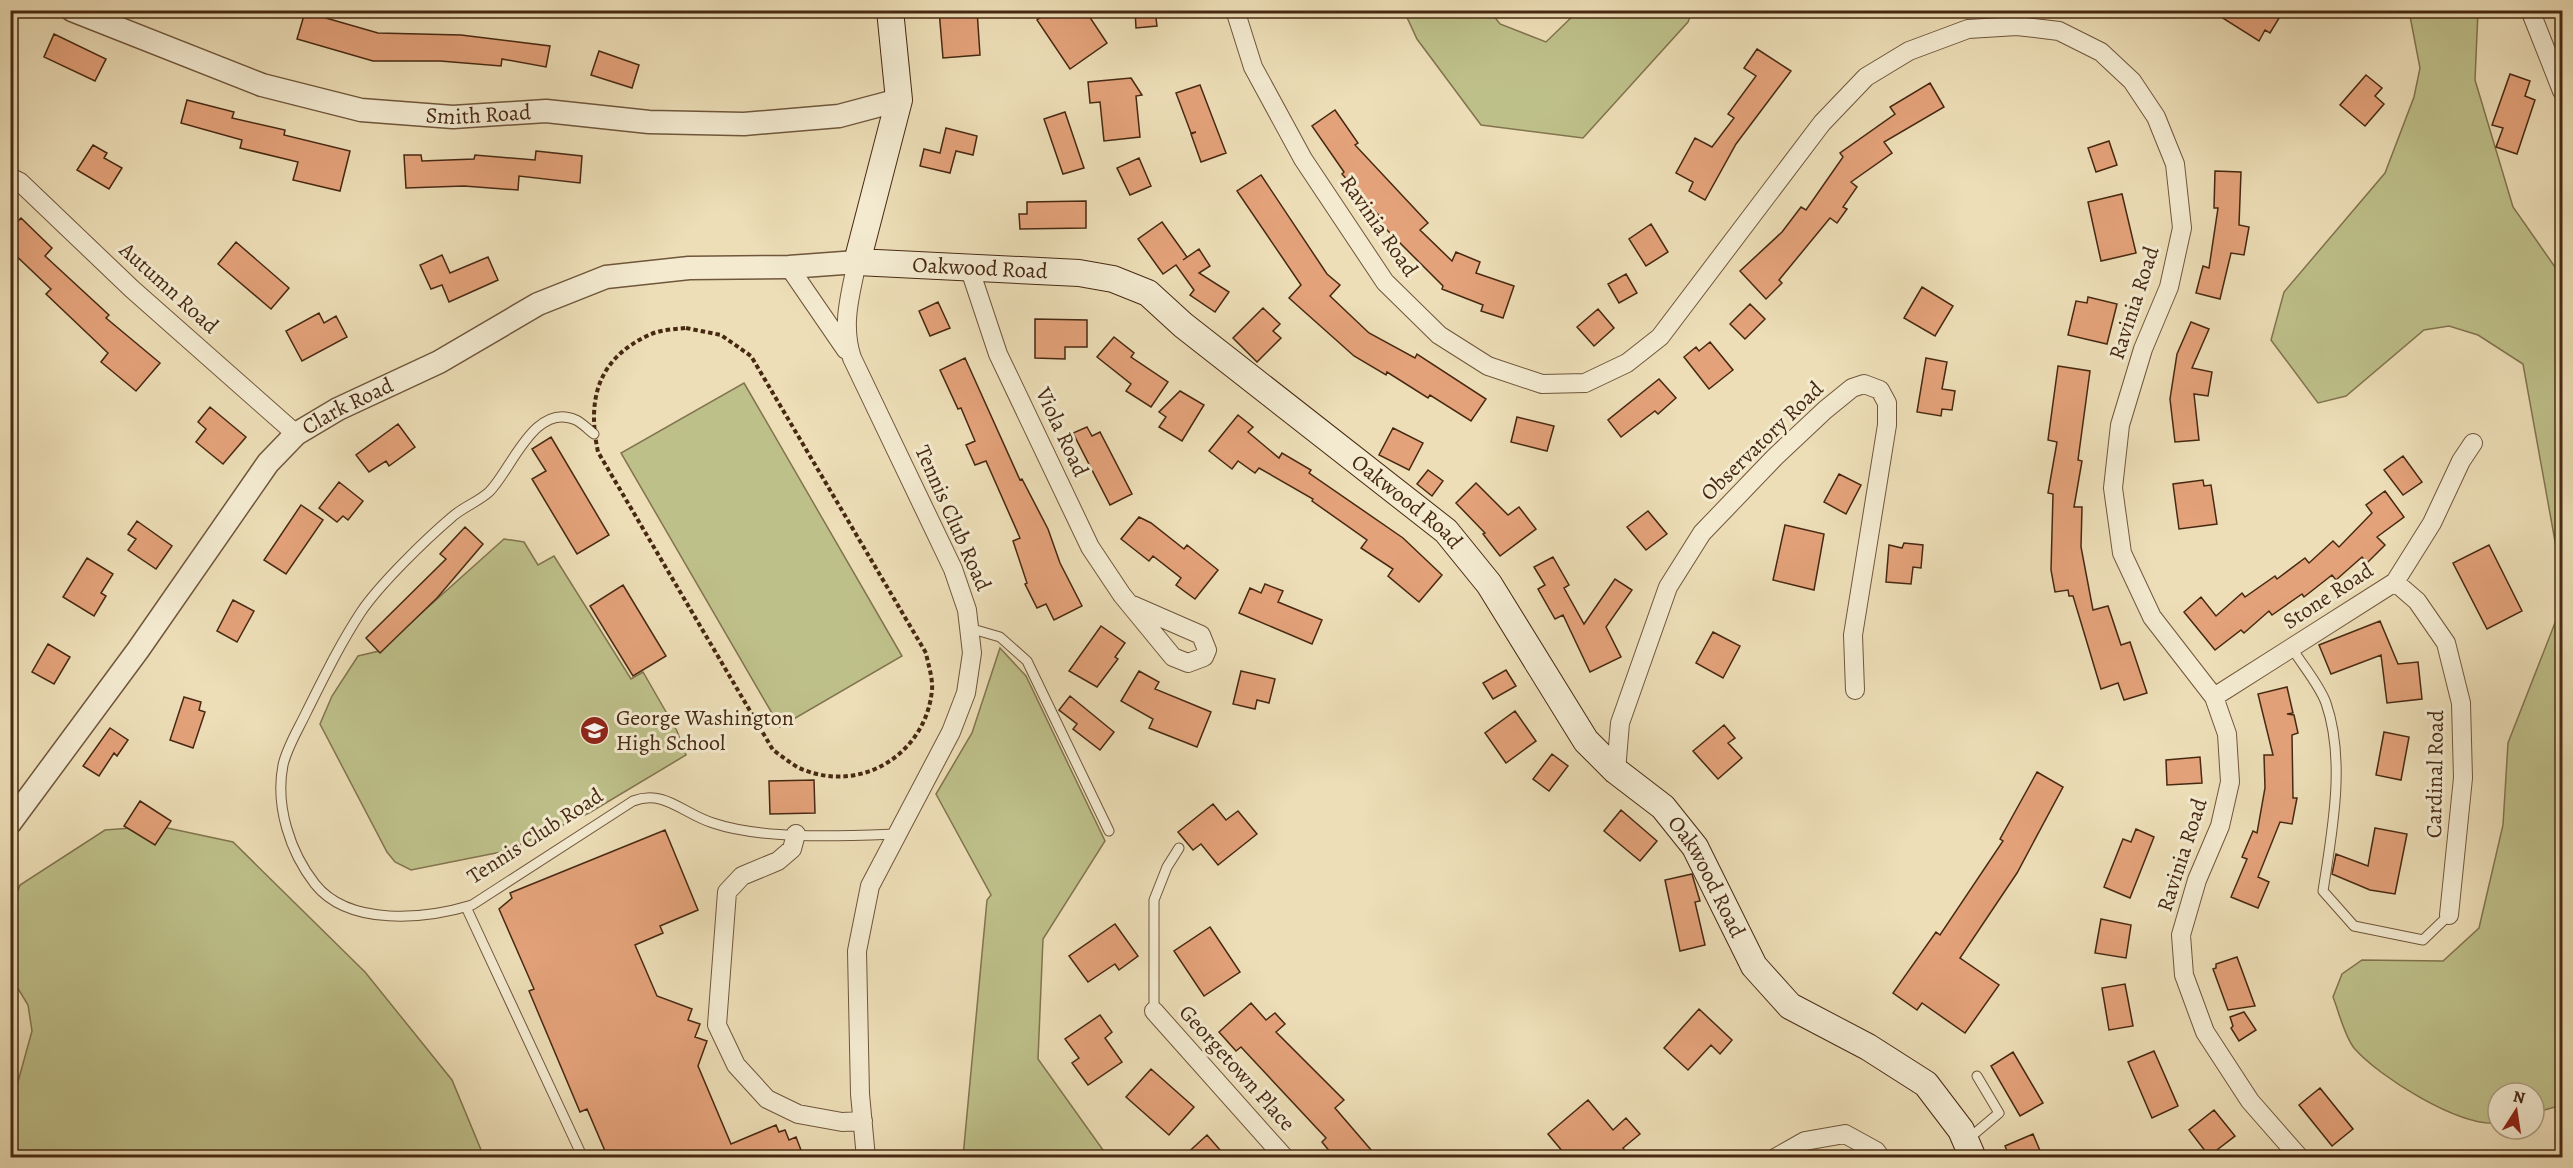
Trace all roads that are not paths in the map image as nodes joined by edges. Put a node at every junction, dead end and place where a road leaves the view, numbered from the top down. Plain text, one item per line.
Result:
1 (72, 10) edge
2 (890, 10) edge
3 (1235, 10) edge
4 (2530, 10) edge
5 (2562, 90) edge
6 (899, 100) junction
7 (10, 177) edge
8 (857, 262) junction
9 (789, 267) junction
10 (970, 270) junction
11 (852, 358) junction
12 (296, 434) junction
13 (594, 434) road end
14 (2473, 443) dead end
15 (2395, 582) junction
16 (1130, 604) dead end
17 (969, 628) junction
18 (2292, 648) junction
19 (1855, 690) dead end
20 (2214, 697) junction
21 (1616, 771) junction
22 (10, 823) edge
23 (1109, 831) dead end
24 (796, 834) junction
25 (897, 834) junction
26 (1179, 848) dead end
27 (466, 907) junction
28 (2449, 915) joint
29 (1154, 1011) joint
30 (1977, 1076) dead end
31 (863, 1121) junction
32 (1969, 1149) edge
33 (583, 1158) edge
34 (866, 1158) edge
35 (1285, 1158) edge
36 (1775, 1158) edge
37 (1881, 1158) edge
38 (2300, 1158) edge

1 - 6 street, Smith Road
2 - 6 main road
3 - 20 street, Ravinia Road
4 - 5 street
6 - 8 main road
7 - 12 street, Autumn Road
8 - 9 street, Clark Road
8 - 10 main road, Oakwood Road
8 - 11 street, Tennis Club Road
9 - 11 street, Tennis Club Road
9 - 12 street, Clark Road
10 - 16 street, Viola Road
10 - 21 main road, Oakwood Road
11 - 17 street, Tennis Club Road
12 - 22 street, Clark Road
13 - 27 lane, Tennis Club Road
14 - 15 street, Stone Road
15 - 18 street, Stone Road
15 - 28 street, Cardinal Road
17 - 23 lane
17 - 25 street, Tennis Club Road
18 - 20 street, Stone Road
18 - 28 lane
19 - 21 street, Observatory Road
20 - 38 street, Ravinia Road
21 - 32 main road, Oakwood Road
24 - 25 lane, Tennis Club Road
24 - 27 lane, Tennis Club Road
24 - 31 street
25 - 31 street, Tennis Club Road
26 - 29 lane
27 - 33 lane
29 - 35 street, Georgetown Place
30 - 32 lane
31 - 34 street, Tennis Club Road
36 - 37 street

